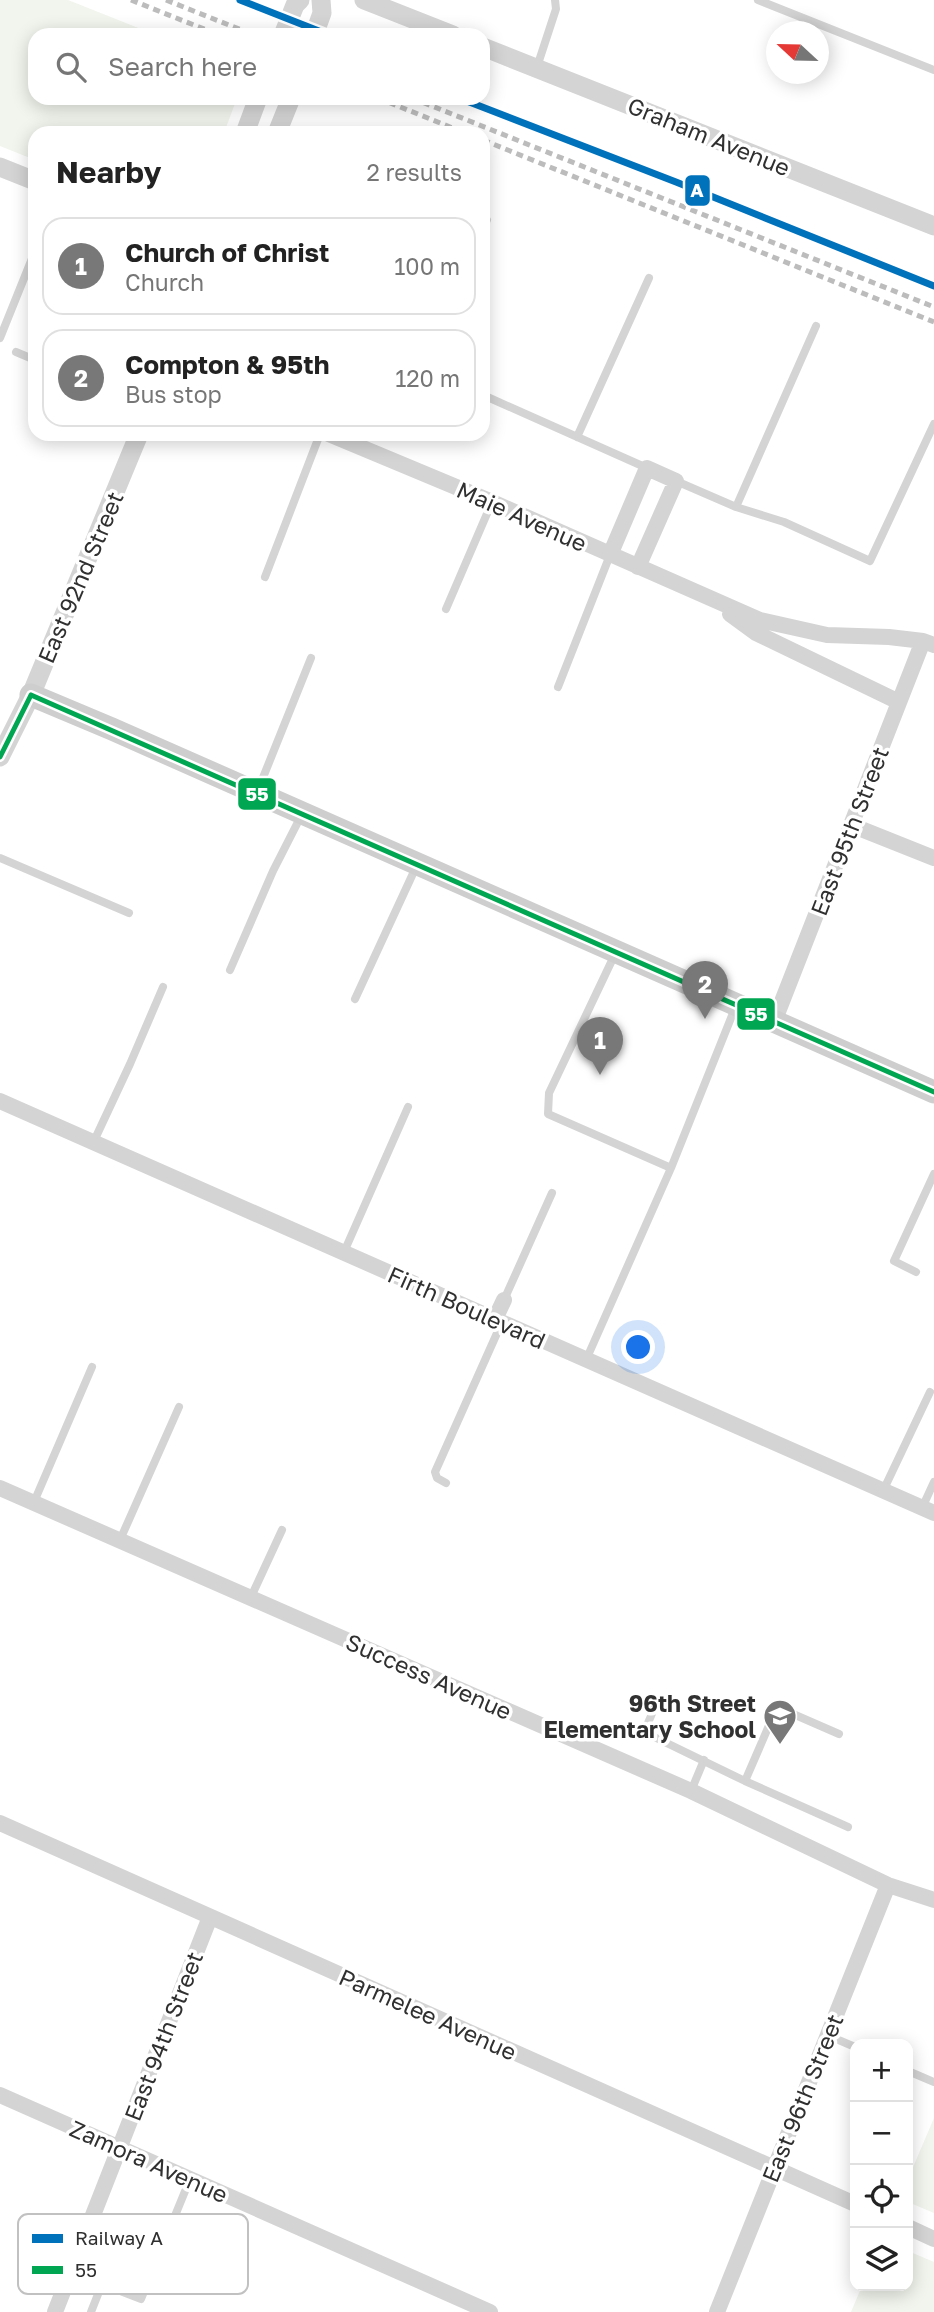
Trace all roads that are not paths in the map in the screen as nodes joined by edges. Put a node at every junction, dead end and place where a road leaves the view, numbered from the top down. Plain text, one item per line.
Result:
1 (300, 0) edge
2 (321, 0) edge
3 (364, 0) edge
4 (555, 0) edge
5 (758, 0) edge
6 (286, 28) edge
7 (317, 28) edge
8 (435, 28) edge
9 (490, 50) edge
10 (537, 68) junction
11 (934, 70) edge
12 (255, 105) edge
13 (288, 105) edge
14 (248, 126) edge
15 (280, 126) edge
16 (0, 167) edge
17 (28, 178) edge
18 (934, 226) edge
19 (28, 268) edge
20 (649, 278) dead end
21 (816, 326) dead end
22 (0, 338) edge
23 (16, 352) dead end
24 (28, 357) edge
25 (490, 398) edge
26 (934, 424) edge
27 (577, 437) junction
28 (136, 441) edge
29 (317, 441) edge
30 (346, 441) edge
31 (648, 468) junction
32 (676, 481) junction
33 (492, 502) junction
34 (736, 507) junction
35 (610, 555) junction
36 (638, 568) junction
37 (265, 577) dead end
38 (715, 602) junction
39 (446, 609) dead end
40 (929, 643) edge
41 (312, 658) dead end
42 (558, 687) dead end
43 (31, 695) junction
44 (899, 702) junction
45 (0, 757) edge
46 (257, 793) junction
47 (303, 813) junction
48 (851, 825) junction
49 (0, 858) edge
50 (934, 858) edge
51 (418, 864) junction
52 (129, 913) dead end
53 (616, 952) junction
54 (230, 971) dead end
55 (163, 987) dead end
56 (355, 999) dead end
57 (736, 1005) junction
58 (774, 1022) junction
59 (934, 1092) edge
60 (0, 1101) edge
61 (408, 1107) dead end
62 (94, 1141) junction
63 (671, 1168) junction
64 (934, 1174) edge
65 (552, 1193) dead end
66 (344, 1252) junction
67 (916, 1272) dead end
68 (504, 1300) joint
69 (499, 1321) junction
70 (586, 1360) junction
71 (92, 1367) dead end
72 (930, 1392) dead end
73 (179, 1407) dead end
74 (934, 1482) edge
75 (446, 1483) dead end
76 (0, 1488) edge
77 (883, 1491) junction
78 (34, 1502) junction
79 (928, 1511) edge
80 (282, 1530) dead end
81 (120, 1540) junction
82 (251, 1597) junction
83 (658, 1700) dead end
84 (839, 1734) dead end
85 (704, 1760) junction
86 (745, 1781) junction
87 (691, 1791) junction
88 (0, 1823) edge
89 (848, 1827) dead end
90 (888, 1885) junction
91 (934, 1900) edge
92 (210, 1917) junction
93 (827, 2035) junction
94 (850, 2045) edge
95 (913, 2073) edge
96 (934, 2082) edge
97 (0, 2095) edge
98 (120, 2148) junction
99 (774, 2168) junction
100 (190, 2179) junction
101 (850, 2202) edge
102 (94, 2214) edge
103 (176, 2214) edge
104 (910, 2228) edge
105 (934, 2239) edge
106 (62, 2294) edge
107 (98, 2294) edge
108 (128, 2294) edge
109 (143, 2294) edge
110 (55, 2312) edge
111 (91, 2312) edge
112 (490, 2312) edge
113 (717, 2312) edge

1 - 6 street
2 - 7 street
3 - 8 street
4 - 10 lane
5 - 11 lane
9 - 10 street, Graham Avenue
10 - 18 street, Graham Avenue
12 - 14 street
13 - 15 street
16 - 17 street
19 - 22 lane
20 - 27 lane
21 - 34 lane
23 - 24 lane
25 - 27 lane
26 - 34 lane
27 - 31 lane
28 - 43 street, East 92nd Street
29 - 37 lane
30 - 33 street, Maie Avenue
31 - 32 street
31 - 35 street
32 - 34 lane
32 - 36 street
33 - 35 street, Maie Avenue
33 - 39 lane
35 - 36 street, Maie Avenue
35 - 42 lane
36 - 38 street, Maie Avenue
38 - 40 street, Maie Avenue
38 - 44 street, Maie Avenue
40 - 44 street, East 95th Street
41 - 46 lane
43 - 45 street, East 92nd Street
43 - 46 main road
44 - 48 street, East 95th Street
46 - 47 main road
47 - 51 main road
47 - 54 lane
48 - 50 street
48 - 58 street, East 95th Street
49 - 52 lane
51 - 53 main road
51 - 56 lane
53 - 57 main road
53 - 63 lane
55 - 62 lane
57 - 58 main road
57 - 63 lane
58 - 59 main road
60 - 62 street, Firth Boulevard
61 - 66 lane
62 - 66 street, Firth Boulevard
63 - 70 lane
64 - 67 lane
65 - 68 lane
66 - 69 street, Firth Boulevard
68 - 69 street
69 - 70 street, Firth Boulevard
69 - 75 lane
70 - 77 street, Firth Boulevard
71 - 78 lane
72 - 77 lane
73 - 81 lane
74 - 79 lane
76 - 78 street, Success Avenue
77 - 79 street, Firth Boulevard
78 - 81 street, Success Avenue
80 - 82 lane
81 - 82 street, Success Avenue
82 - 87 street, Success Avenue
83 - 85 lane
84 - 86 lane
85 - 86 lane
85 - 87 lane
86 - 89 lane
87 - 90 street, Success Avenue
88 - 92 street, Parmelee Avenue
90 - 91 street, Success Avenue
90 - 93 street, East 96th Street
92 - 98 street, East 94th Street
92 - 99 street, Parmelee Avenue
93 - 94 lane
93 - 99 street, East 96th Street
95 - 96 lane
97 - 98 street, Zamora Avenue
98 - 100 street, Zamora Avenue
98 - 102 street, East 94th Street
99 - 101 street, Parmelee Avenue
99 - 113 street, East 96th Street
100 - 103 lane
100 - 112 street, Zamora Avenue
104 - 105 street
106 - 110 street, East 94th Street
107 - 111 lane
108 - 109 lane

